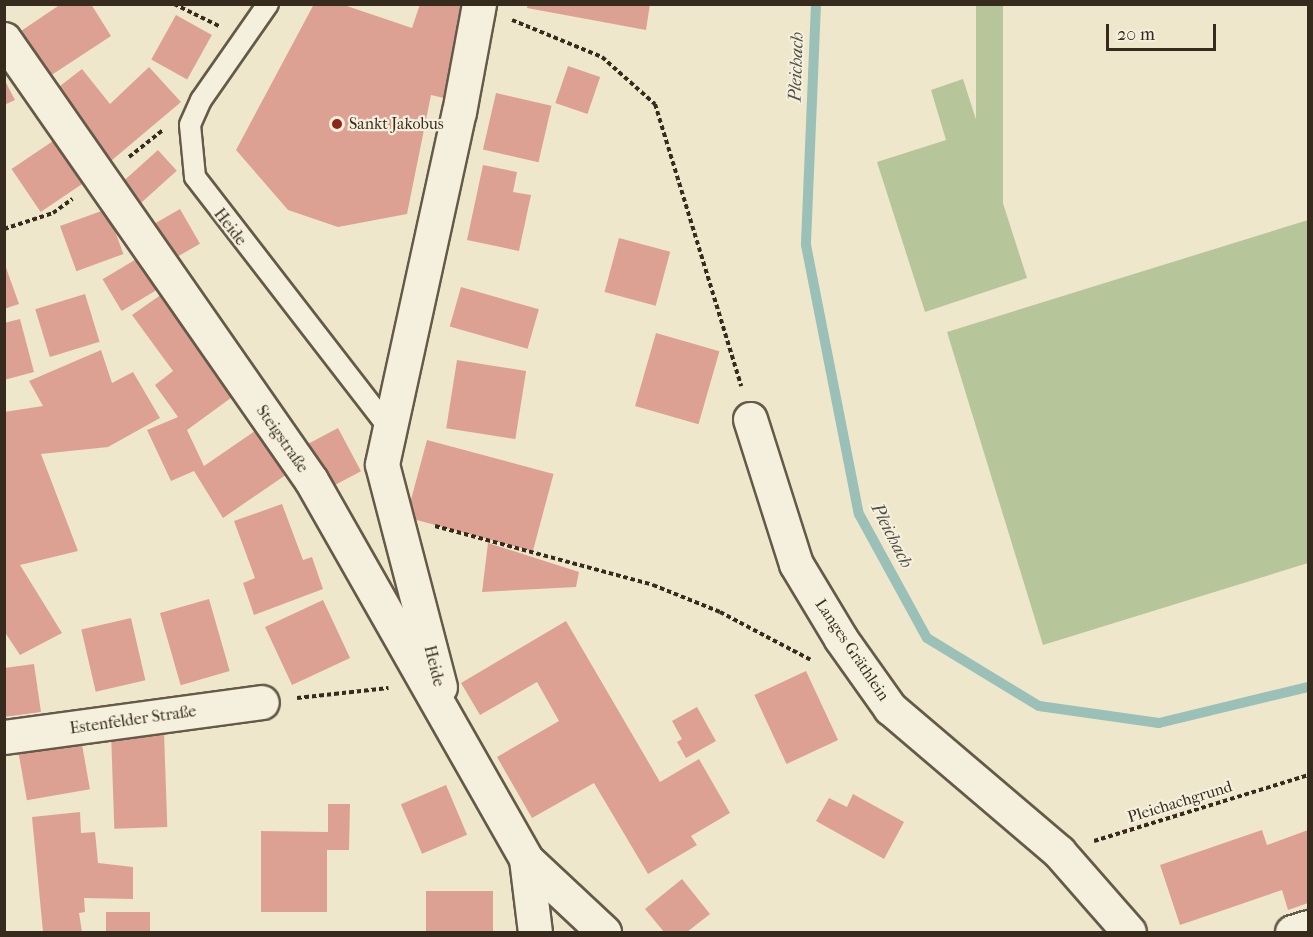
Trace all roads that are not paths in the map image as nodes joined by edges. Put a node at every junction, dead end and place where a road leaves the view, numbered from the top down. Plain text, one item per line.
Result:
1 (267, 4) edge
2 (479, 6) edge
3 (4, 39) edge
4 (750, 419) road end
5 (390, 429) junction
6 (262, 702) road end
7 (450, 728) junction
8 (4, 737) edge
9 (526, 859) junction
10 (1308, 927) edge
11 (536, 933) edge
12 (604, 933) edge
13 (1129, 933) edge
14 (1292, 933) edge

1 - 5 lane, Heide
2 - 5 street, Heide
3 - 7 street, Steigstraße
4 - 13 street, Langes Gräthlein
5 - 7 street, Heide
6 - 8 street, Estenfelder Straße
7 - 9 street, Steigstraße
9 - 11 street
9 - 12 street
10 - 14 street

